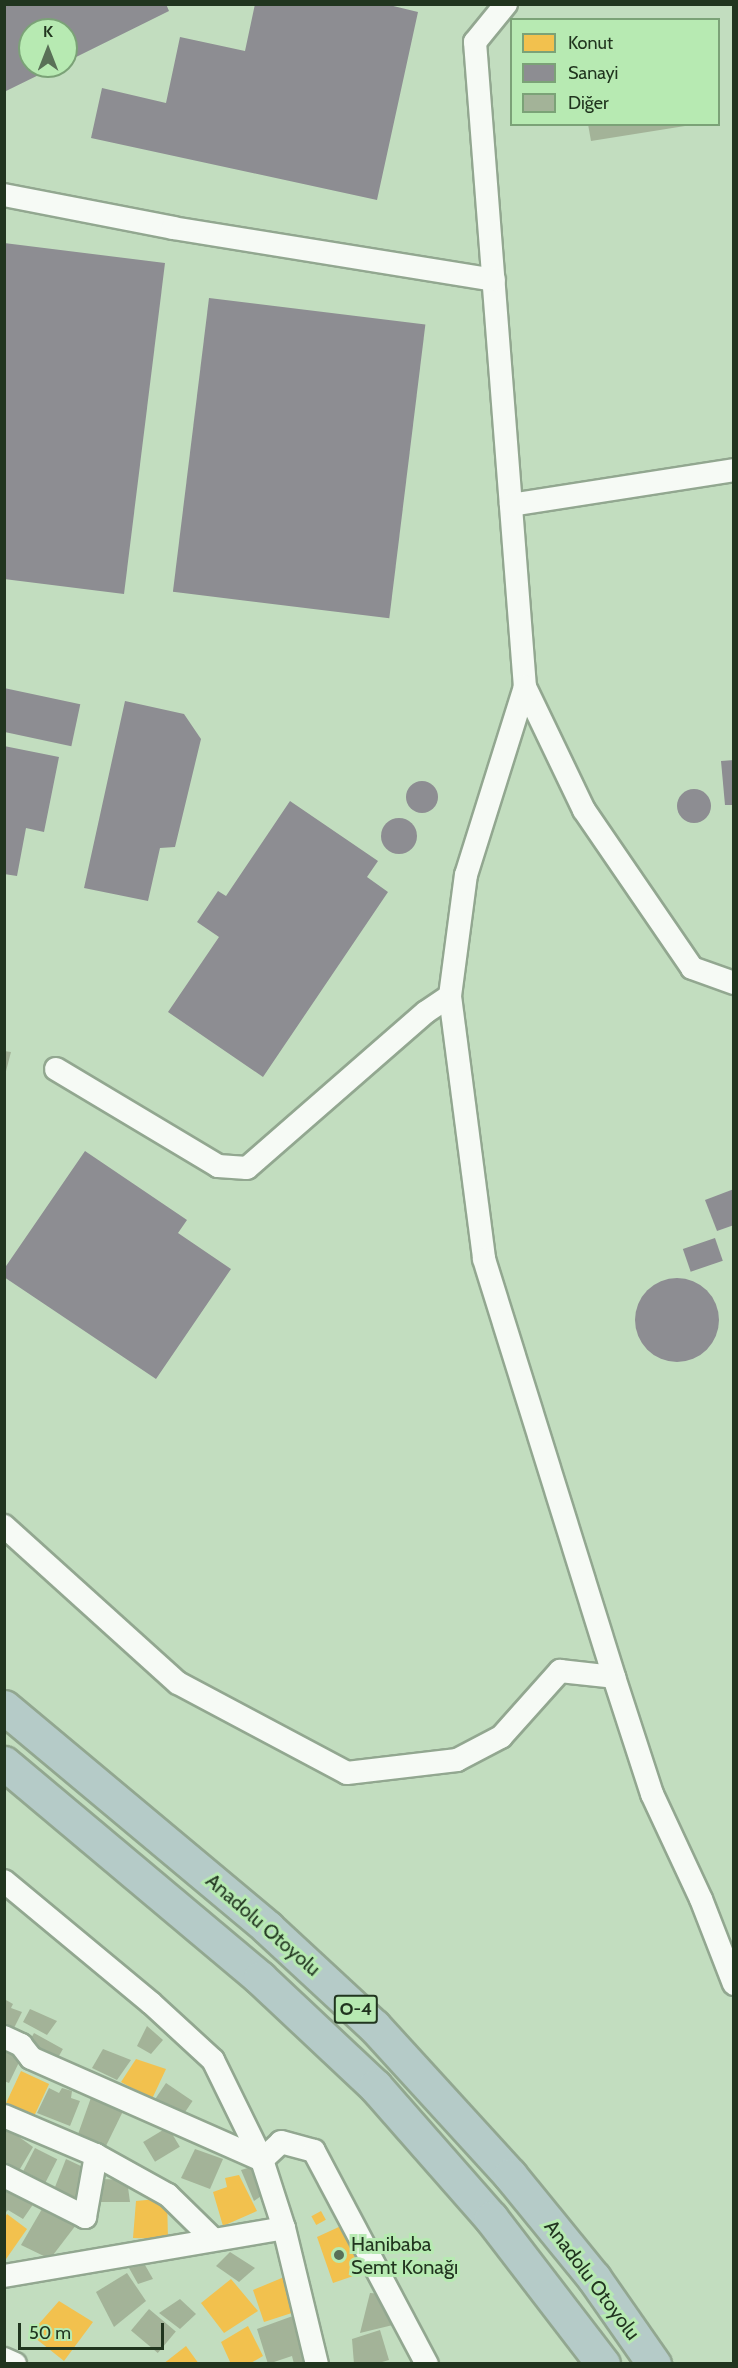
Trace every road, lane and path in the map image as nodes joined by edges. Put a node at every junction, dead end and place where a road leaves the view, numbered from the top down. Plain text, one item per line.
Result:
1 (506, 4) edge
2 (4, 195) edge
3 (494, 280) junction
4 (734, 470) edge
5 (511, 505) junction
6 (525, 687) junction
7 (734, 983) edge
8 (450, 996) junction
9 (56, 1069) dead end
10 (4, 1526) edge
11 (614, 1677) junction
12 (4, 1707) edge
13 (4, 1763) edge
14 (4, 1881) edge
15 (734, 1984) edge
16 (4, 2037) edge
17 (4, 2116) edge
18 (96, 2155) junction
19 (262, 2160) junction
20 (4, 2176) edge
21 (284, 2228) junction
22 (213, 2239) junction
23 (4, 2276) edge
24 (4, 2359) edge
25 (15, 2364) edge
26 (317, 2364) edge
27 (427, 2364) edge
28 (603, 2364) edge
29 (654, 2364) edge

1 - 3 street
2 - 3 street
3 - 5 street
4 - 5 street
5 - 6 street
6 - 7 street
6 - 8 street
8 - 9 street
8 - 11 street
10 - 11 street
11 - 15 street
12 - 29 highway, Anadolu Otoyolu / O-4
13 - 28 highway, Anadolu Otoyolu / O-4
14 - 19 street
16 - 19 street
17 - 18 street
18 - 20 street
18 - 22 street
19 - 21 street
19 - 27 street
21 - 22 street
21 - 26 street
22 - 23 street
24 - 25 street

